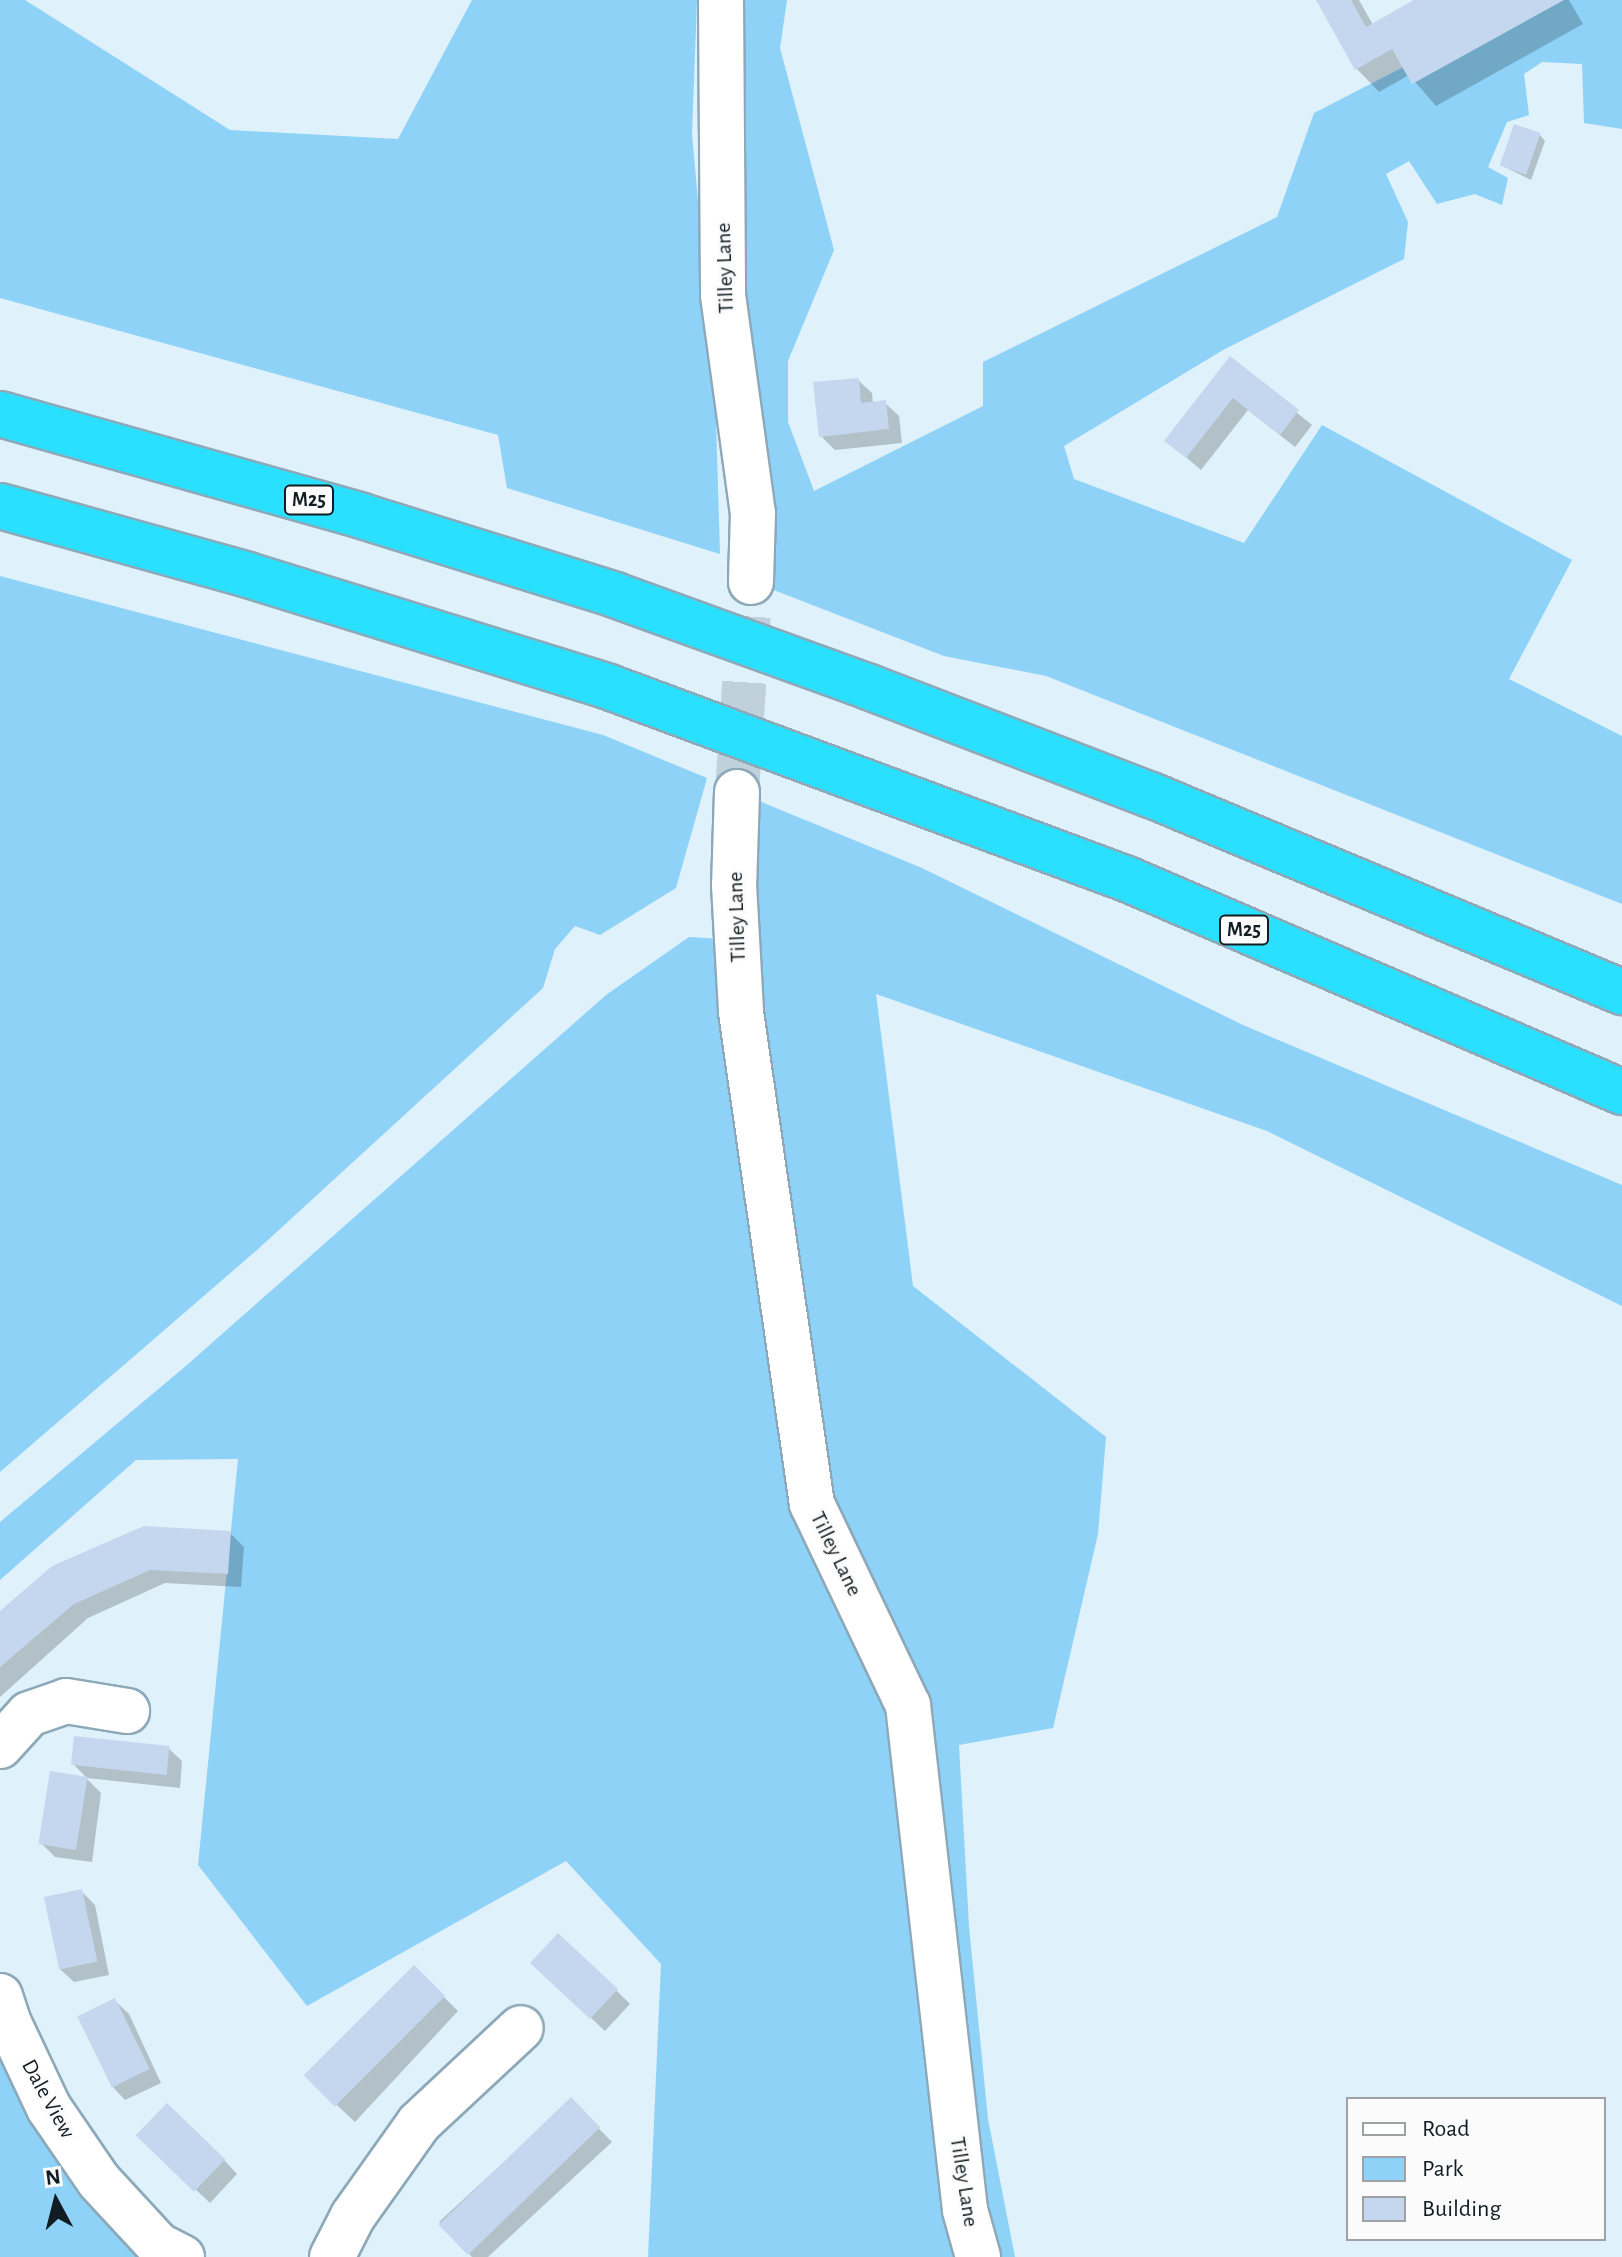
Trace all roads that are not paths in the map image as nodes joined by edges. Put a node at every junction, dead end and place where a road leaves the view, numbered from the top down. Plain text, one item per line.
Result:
1 (721, 0) edge
2 (0, 414) edge
3 (0, 506) edge
4 (751, 582) tunnel mouth
5 (737, 792) tunnel mouth
6 (1622, 992) edge
7 (1622, 1092) edge
8 (127, 1711) dead end
9 (0, 1746) edge
10 (3, 2012) edge
11 (521, 2028) dead end
12 (182, 2257) edge
13 (332, 2257) edge
14 (978, 2257) edge

1 - 4 street, Tilley Lane
2 - 6 highway, M25
3 - 7 highway, M25
5 - 14 street, Tilley Lane
8 - 9 street
10 - 12 street, Dale View
11 - 13 street

